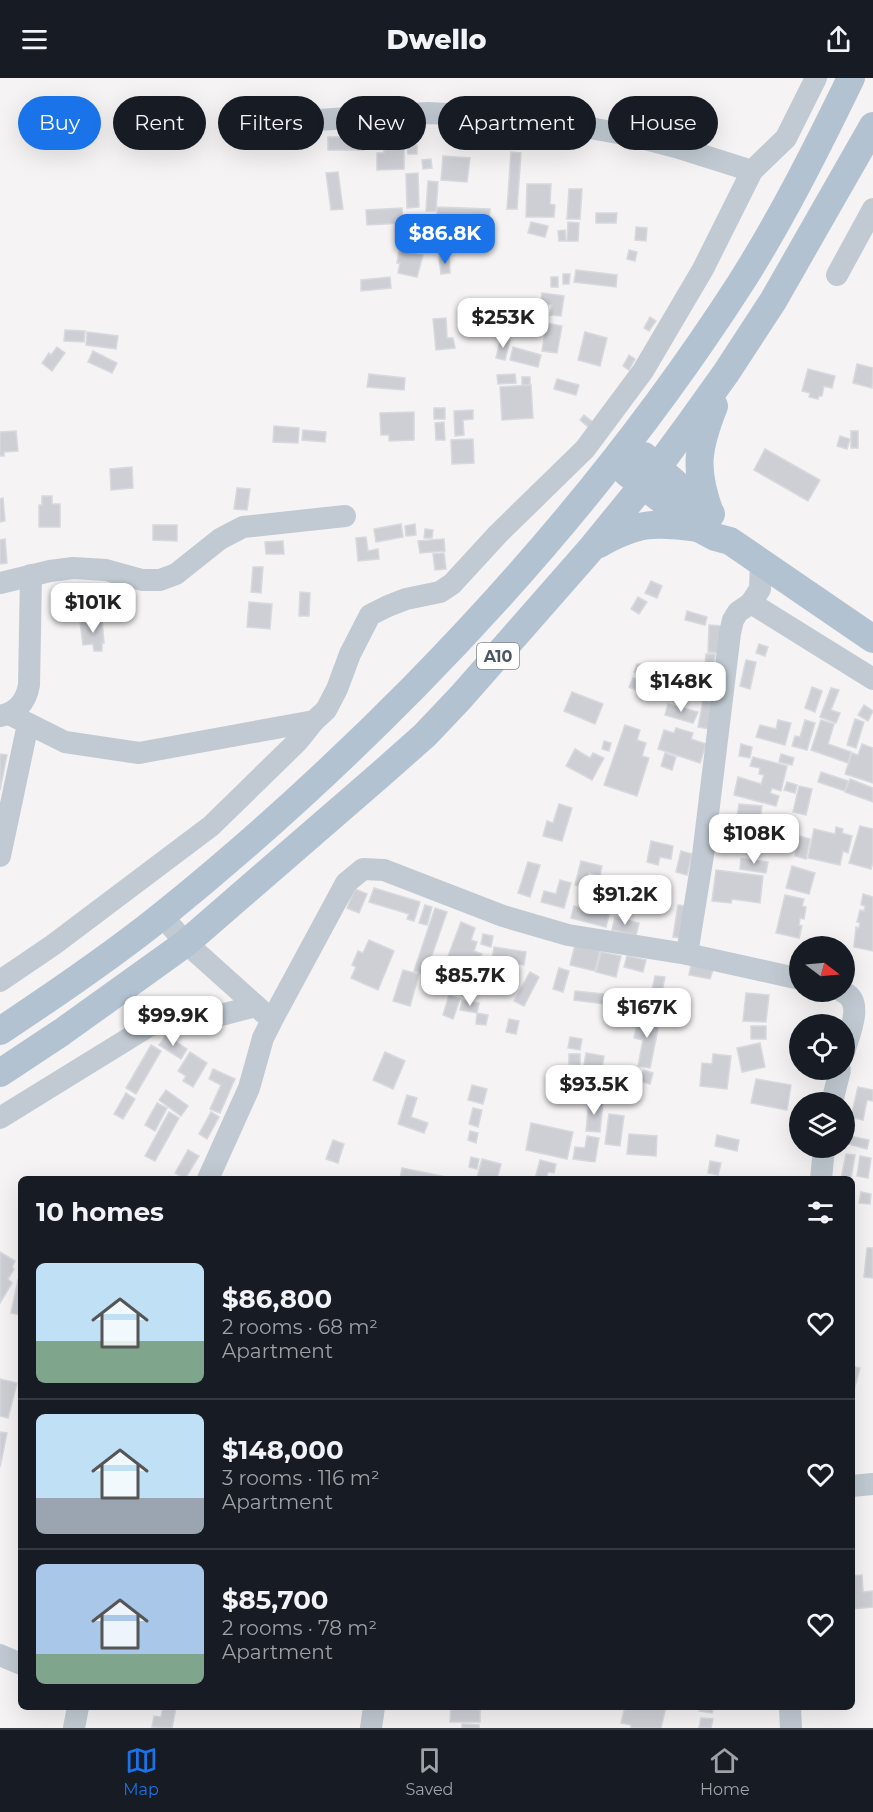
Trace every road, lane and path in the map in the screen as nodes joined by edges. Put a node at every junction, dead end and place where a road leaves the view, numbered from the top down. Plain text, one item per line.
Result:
1 (816, 78) edge
2 (851, 78) edge
3 (324, 120) edge
4 (873, 126) edge
5 (752, 171) junction
6 (873, 209) edge
7 (837, 275) dead end
8 (726, 373) junction
9 (621, 452) junction
10 (650, 477) junction
11 (345, 516) dead end
12 (705, 521) junction
13 (590, 550) junction
14 (761, 562) junction
15 (30, 575) junction
16 (0, 583) edge
17 (750, 603) junction
18 (873, 639) edge
19 (873, 679) edge
20 (12, 718) edge
21 (314, 721) junction
22 (0, 856) edge
23 (162, 916) junction
24 (186, 943) junction
25 (687, 954) junction
26 (789, 977) edge
27 (0, 981) edge
28 (264, 1013) junction
29 (0, 1031) edge
30 (0, 1072) edge
31 (0, 1118) edge
32 (823, 1158) edge
33 (209, 1176) edge
34 (821, 1176) edge
35 (873, 1484) edge
36 (855, 1486) edge
37 (0, 1655) edge
38 (18, 1663) edge
39 (77, 1710) edge
40 (374, 1710) edge
41 (790, 1710) edge
42 (74, 1728) edge
43 (371, 1728) edge
44 (791, 1728) edge

1 - 5 street
2 - 9 main road, A10
3 - 5 street
4 - 8 main road, A10
5 - 21 street
6 - 7 street
8 - 10 main road, A10
8 - 12 main road
9 - 10 main road
9 - 23 main road, A10
10 - 12 main road
10 - 13 main road, A10
11 - 15 street
12 - 13 main road
12 - 14 main road
13 - 24 main road, A10
14 - 17 street
14 - 18 main road
15 - 16 street
15 - 20 street
17 - 19 street
17 - 25 street
20 - 21 street
20 - 22 street
21 - 27 street
23 - 24 street
23 - 29 main road, A10
24 - 28 street
24 - 30 main road, A10
25 - 26 street
25 - 28 street
28 - 31 street
28 - 33 street
32 - 34 street
35 - 36 street
37 - 38 street
39 - 42 street
40 - 43 street
41 - 44 street

